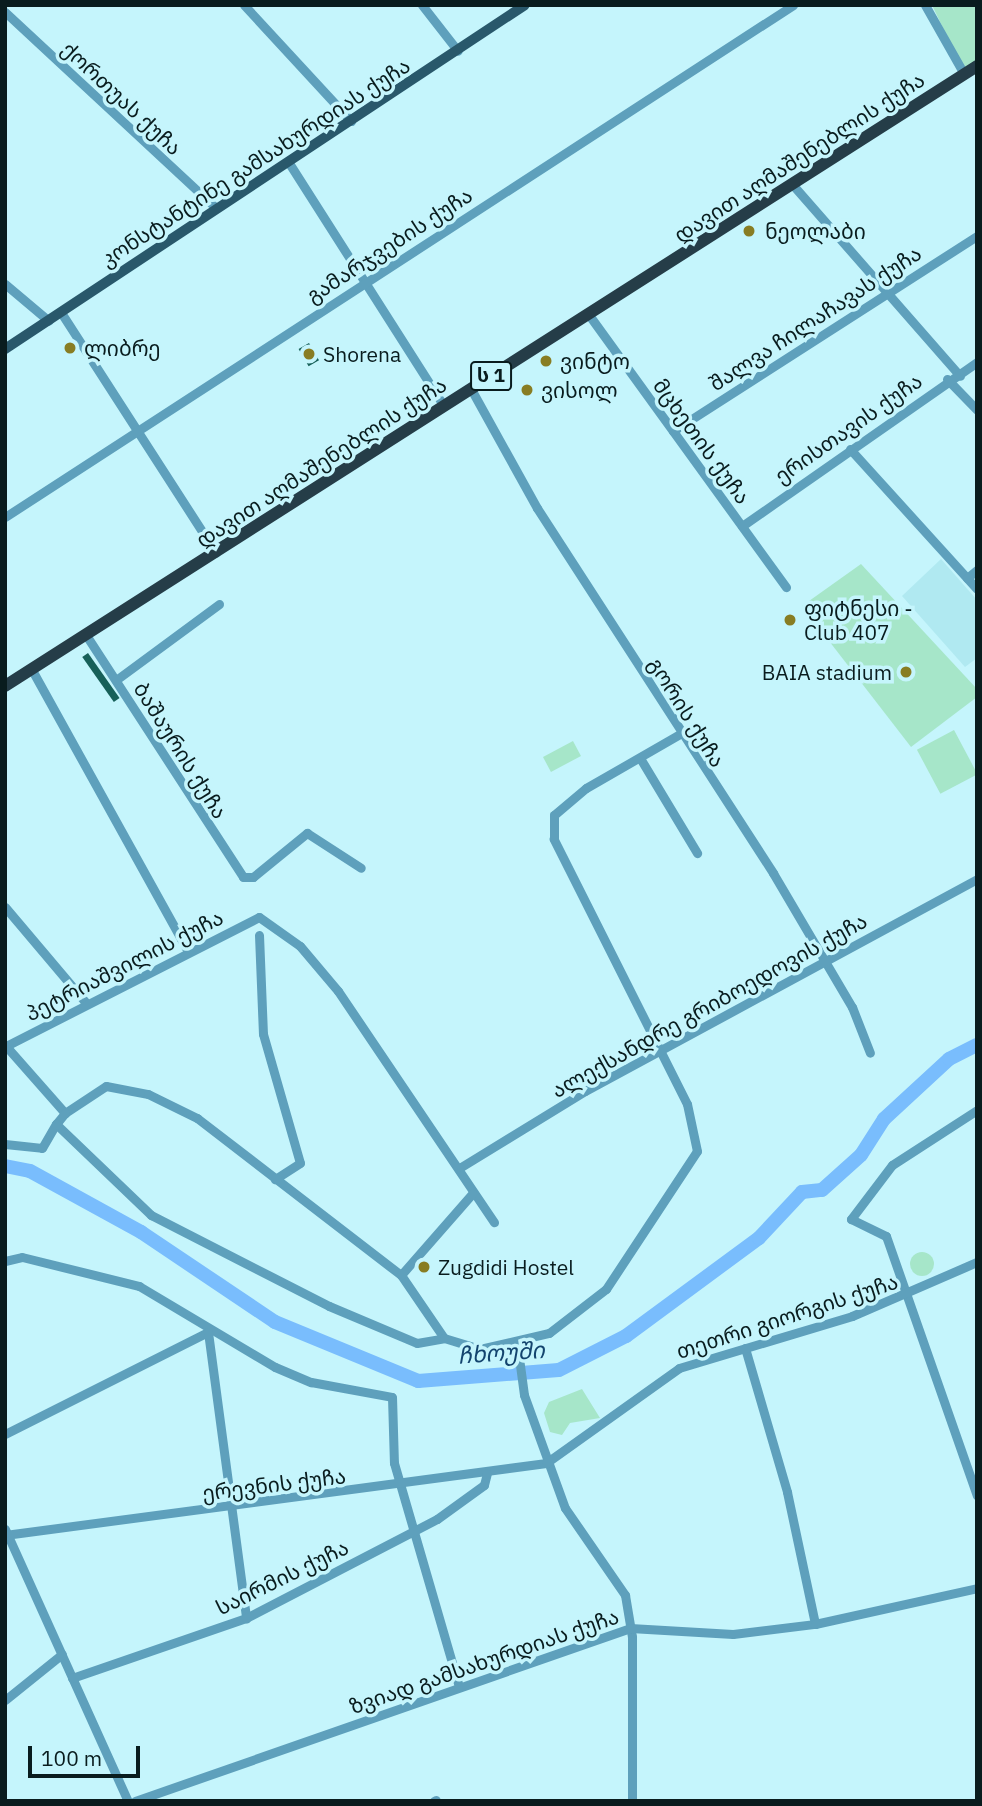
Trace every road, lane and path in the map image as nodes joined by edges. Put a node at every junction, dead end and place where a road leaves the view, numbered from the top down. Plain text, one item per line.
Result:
1 (244, 5) edge
2 (422, 5) edge
3 (525, 5) edge
4 (793, 5) edge
5 (925, 5) edge
6 (5, 12) edge
7 (458, 51) junction
8 (977, 66) edge
9 (964, 74) junction
10 (351, 121) junction
11 (289, 163) junction
12 (792, 184) junction
13 (216, 208) junction
14 (977, 236) edge
15 (364, 283) junction
16 (5, 284) edge
17 (884, 294) junction
18 (62, 314) junction
19 (589, 315) junction
20 (49, 321) junction
21 (5, 349) edge
22 (977, 362) edge
23 (960, 376) junction
24 (947, 379) junction
25 (471, 389) junction
26 (444, 406) junction
27 (977, 410) edge
28 (673, 431) junction
29 (136, 432) junction
30 (850, 449) junction
31 (5, 517) edge
32 (742, 526) junction
33 (216, 552) junction
34 (977, 570) edge
35 (967, 578) junction
36 (786, 587) dead end
37 (977, 589) edge
38 (219, 604) dead end
39 (86, 635) junction
40 (32, 670) junction
41 (116, 680) junction
42 (5, 686) edge
43 (680, 734) junction
44 (640, 758) junction
45 (696, 853) dead end
46 (360, 867) dead end
47 (977, 878) edge
48 (5, 907) edge
49 (259, 935) dead end
50 (188, 951) junction
51 (821, 961) junction
52 (86, 1003) junction
53 (6, 1046) edge
54 (662, 1053) junction
55 (870, 1053) dead end
56 (977, 1110) edge
57 (65, 1113) junction
58 (56, 1124) junction
59 (5, 1144) edge
60 (460, 1167) junction
61 (275, 1179) junction
62 (471, 1194) junction
63 (494, 1222) dead end
64 (5, 1261) edge
65 (977, 1262) edge
66 (401, 1275) junction
67 (908, 1296) junction
68 (208, 1332) junction
69 (444, 1338) junction
70 (517, 1343) junction
71 (745, 1348) junction
72 (5, 1434) edge
73 (546, 1464) junction
74 (487, 1473) junction
75 (400, 1486) junction
76 (977, 1496) edge
77 (227, 1508) junction
78 (6, 1533) edge
79 (410, 1533) junction
80 (977, 1588) edge
81 (246, 1618) junction
82 (815, 1624) junction
83 (630, 1628) junction
84 (62, 1654) junction
85 (72, 1678) junction
86 (459, 1687) junction
87 (5, 1700) edge
88 (128, 1801) edge
89 (135, 1801) edge
90 (632, 1801) edge

1 - 10 street
2 - 7 street
3 - 7 main road, კონსტანტინე გამსახურდიას ქუჩა
4 - 15 street, გამარჯვების ქუჩა
5 - 9 street
6 - 13 street, ქორთუას ქუჩა
7 - 10 main road, კონსტანტინე გამსახურდიას ქუჩა
8 - 9 highway, დავით აღმაშენებლის ქუჩა / ს 1
9 - 12 highway, დავით აღმაშენებლის ქუჩა / ს 1
10 - 11 main road, კონსტანტინე გამსახურდიას ქუჩა
11 - 13 main road, კონსტანტინე გამსახურდიას ქუჩა
11 - 15 street
12 - 17 street
12 - 19 highway, დავით აღმაშენებლის ქუჩა / ს 1
13 - 18 main road, კონსტანტინე გამსახურდიას ქუჩა
14 - 17 street, შალვა ჩილაჩავას ქუჩა
15 - 26 street
15 - 29 street, გამარჯვების ქუჩა
16 - 20 street
17 - 23 street
17 - 28 street, შალვა ჩილაჩავას ქუჩა
18 - 20 main road, კონსტანტინე გამსახურდიას ქუჩა
18 - 29 street
19 - 25 highway, დავით აღმაშენებლის ქუჩა / ს 1
19 - 28 street, მცხეთის ქუჩა
20 - 21 main road, კონსტანტინე გამსახურდიას ქუჩა
22 - 23 street, ერისთავის ქუჩა
23 - 24 street, ერისთავის ქუჩა
24 - 27 street
24 - 30 street, ერისთავის ქუჩა
25 - 26 highway, დავით აღმაშენებლის ქუჩა / ს 1
25 - 43 street, გორის ქუჩა
26 - 33 highway, დავით აღმაშენებლის ქუჩა / ს 1
28 - 32 street, მცხეთის ქუჩა
29 - 31 street, გამარჯვების ქუჩა
29 - 33 street
30 - 32 street, ერისთავის ქუჩა
30 - 35 street
32 - 36 street, მცხეთის ქუჩა
33 - 39 highway, დავით აღმაშენებლის ქუჩა / ს 1
34 - 35 street
35 - 37 street
38 - 41 street
39 - 40 highway, დავით აღმაშენებლის ქუჩა / ს 1
39 - 41 street, ბაშაურის ქუჩა
40 - 42 highway, დავით აღმაშენებლის ქუჩა / ს 1
40 - 50 street
41 - 46 street, ბაშაურის ქუჩა
43 - 44 street
43 - 51 street, გორის ქუჩა
44 - 45 street
44 - 54 street
47 - 51 street, ალექსანდრე გრიბოედოვის ქუჩა
48 - 52 street
49 - 61 street
50 - 52 street, პეტრიაშვილის ქუჩა
50 - 60 street, პეტრიაშვილის ქუჩა
51 - 54 street, ალექსანდრე გრიბოედოვის ქუჩა
51 - 55 street, გორის ქუჩა
52 - 53 street, პეტრიაშვილის ქუჩა
53 - 57 street
54 - 60 street, ალექსანდრე გრიბოედოვის ქუჩა
54 - 70 street
56 - 67 street
57 - 58 street
57 - 61 street
58 - 59 street
58 - 69 street
60 - 62 street
61 - 66 street
62 - 63 street
62 - 66 street
64 - 68 street
65 - 67 street, თეთრი გიორგის ქუჩა
66 - 69 street
67 - 71 street, თეთრი გიორგის ქუჩა
67 - 76 street
68 - 72 street
68 - 75 street
68 - 77 street
69 - 70 street
70 - 73 street
71 - 73 street, თეთრი გიორგის ქუჩა
71 - 82 street
73 - 74 street, ერევნის ქუჩა
73 - 83 street
74 - 75 street, ერევნის ქუჩა
74 - 79 street, საირმის ქუჩა
75 - 77 street, ერევნის ქუჩა
75 - 79 street
77 - 78 street, ერევნის ქუჩა
77 - 81 street
78 - 84 street
79 - 81 street, საირმის ქუჩა
79 - 86 street
80 - 82 street, ზვიად გამსახურდიას ქუჩა
81 - 85 street, საირმის ქუჩა
82 - 83 street, ზვიად გამსახურდიას ქუჩა
83 - 86 street, ზვიად გამსახურდიას ქუჩა
83 - 90 street
84 - 85 street
84 - 87 street
85 - 88 street
86 - 89 street, ზვიად გამსახურდიას ქუჩა

